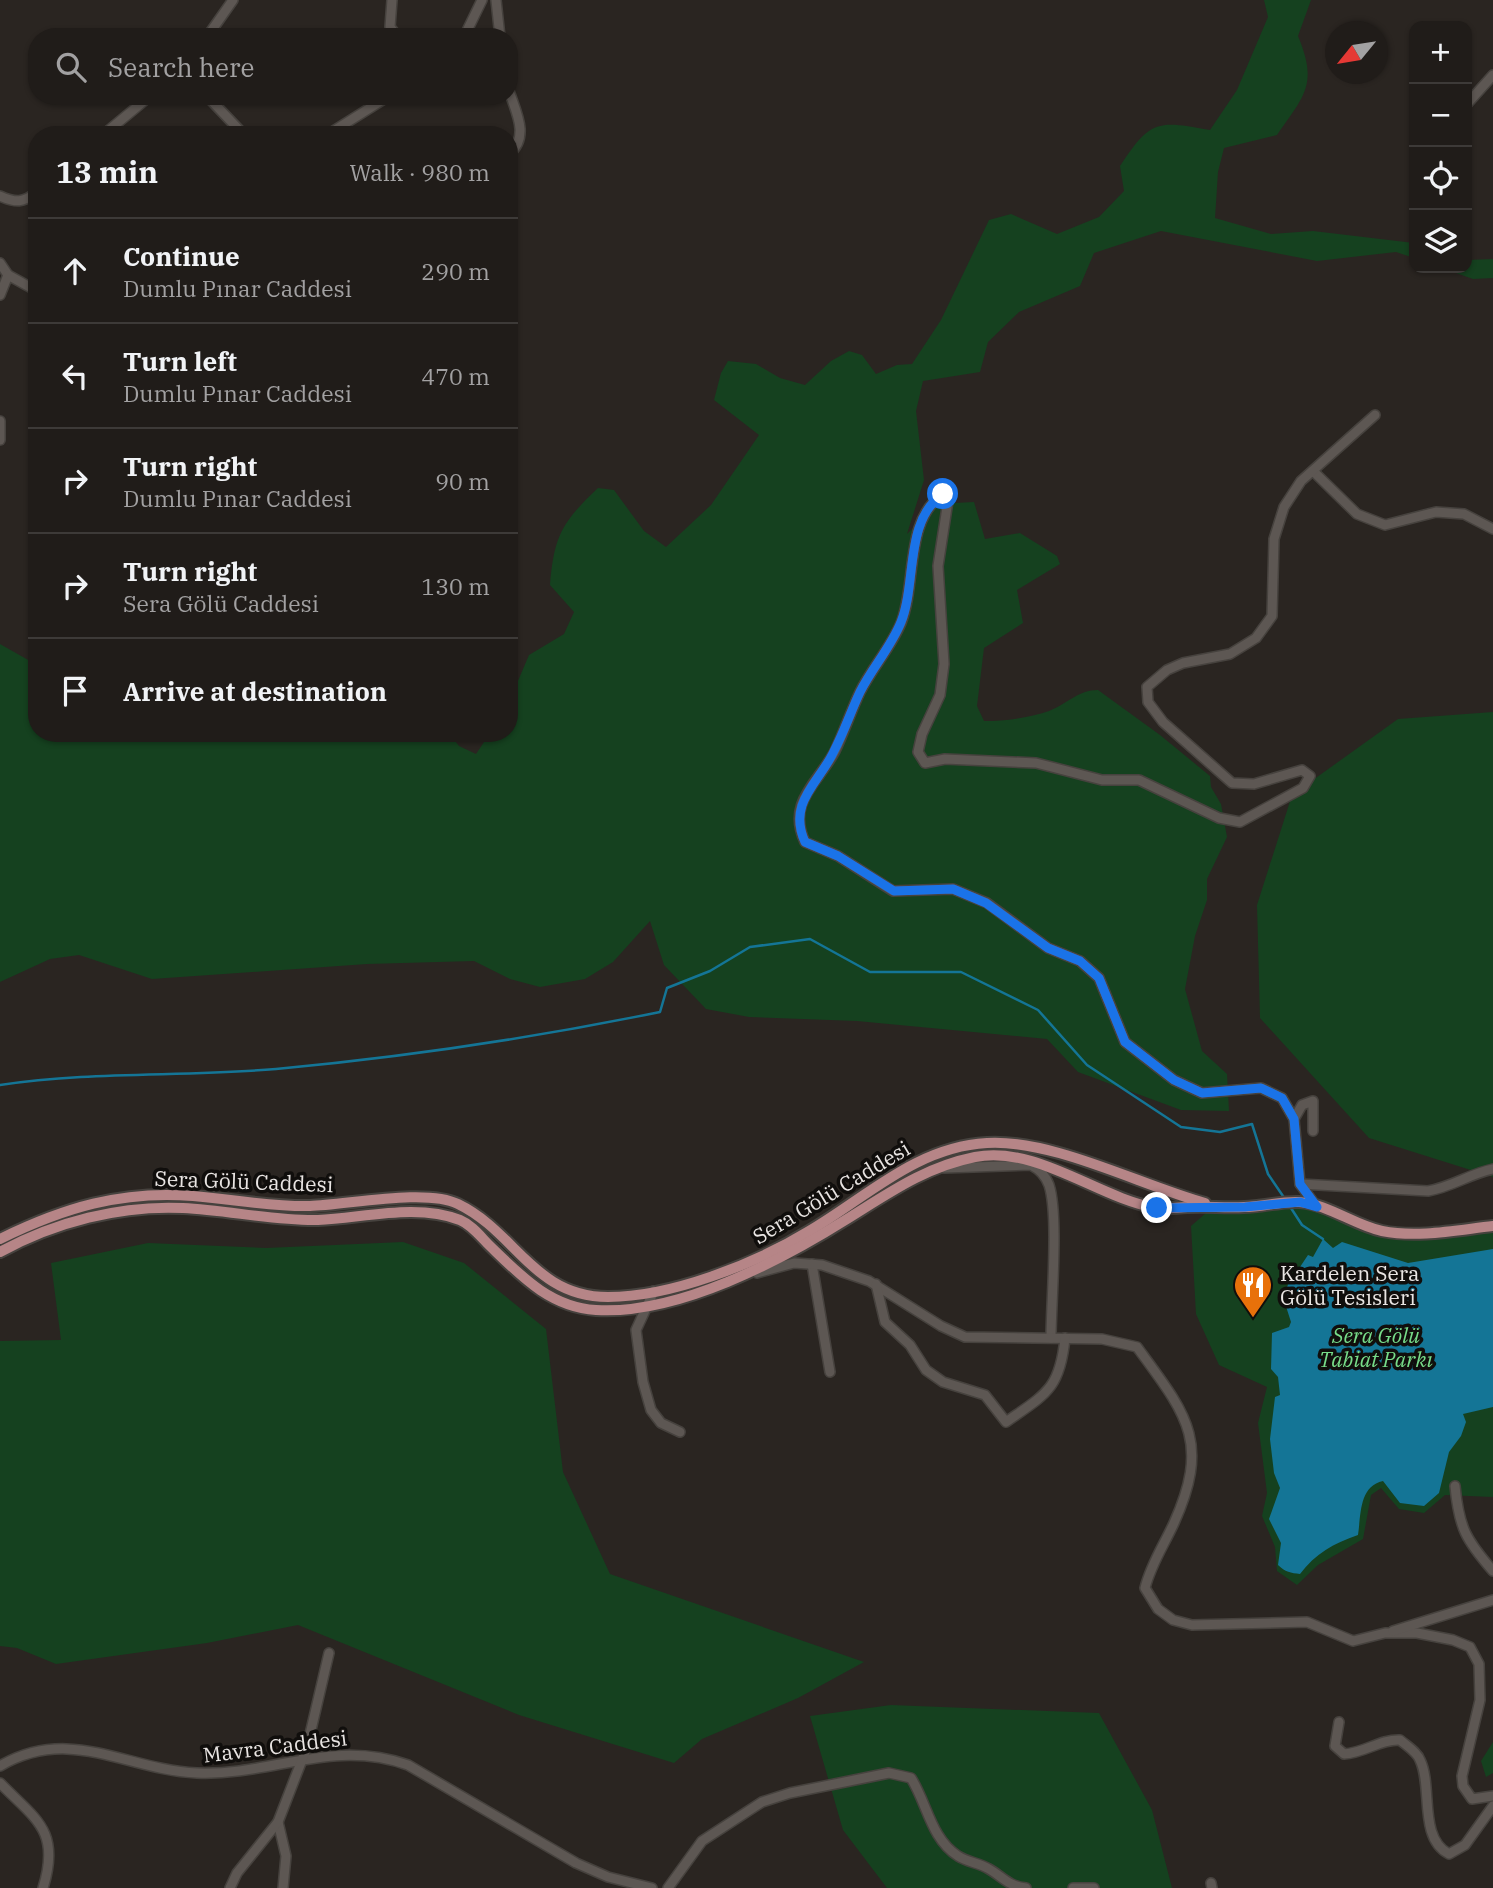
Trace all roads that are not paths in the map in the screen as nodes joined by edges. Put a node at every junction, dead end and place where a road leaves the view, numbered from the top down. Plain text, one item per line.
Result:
1 (233, 0) edge
2 (392, 0) edge
3 (482, 0) edge
4 (496, 0) edge
5 (213, 28) edge
6 (391, 28) edge
7 (468, 28) edge
8 (499, 28) edge
9 (1493, 75) edge
10 (1472, 98) edge
11 (139, 105) edge
12 (216, 105) edge
13 (375, 105) edge
14 (514, 105) edge
15 (114, 126) edge
16 (235, 126) edge
17 (341, 126) edge
18 (518, 143) edge
19 (0, 197) edge
20 (28, 199) edge
21 (0, 263) edge
22 (8, 275) junction
23 (28, 286) edge
24 (0, 295) edge
25 (1375, 415) dead end
26 (0, 421) edge
27 (0, 440) edge
28 (1313, 471) junction
29 (1493, 528) edge
30 (1294, 1119) junction
31 (1313, 1131) dead end
32 (930, 1169) junction
33 (1493, 1169) edge
34 (895, 1173) junction
35 (1300, 1184) junction
36 (1214, 1206) junction
37 (1317, 1207) junction
38 (1493, 1226) edge
39 (0, 1239) edge
40 (0, 1252) edge
41 (812, 1264) junction
42 (724, 1272) junction
43 (745, 1275) junction
44 (876, 1284) junction
45 (654, 1291) junction
46 (648, 1304) junction
47 (1051, 1338) junction
48 (1065, 1338) junction
49 (830, 1372) dead end
50 (680, 1432) dead end
51 (1455, 1486) dead end
52 (1493, 1571) edge
53 (1493, 1600) edge
54 (1385, 1633) junction
55 (329, 1653) dead end
56 (1339, 1722) dead end
57 (303, 1759) junction
58 (0, 1766) edge
59 (0, 1783) edge
60 (1493, 1796) edge
61 (1493, 1806) edge
62 (278, 1822) junction
63 (43, 1888) edge
64 (230, 1888) edge
65 (283, 1888) edge
66 (652, 1888) edge
67 (668, 1888) edge
68 (1026, 1888) edge
69 (1073, 1888) edge
70 (1094, 1888) edge

1 - 5 street
2 - 6 street
3 - 7 street
4 - 8 street
9 - 10 street
11 - 15 street
12 - 16 street
13 - 17 street
14 - 18 street
19 - 20 street
21 - 22 street
22 - 23 street
22 - 24 street
25 - 28 street
26 - 27 street
28 - 29 street
28 - 30 street
30 - 31 street
30 - 35 street
32 - 34 street
32 - 36 main road, Sera Gölü Caddesi
32 - 43 main road, Sera Gölü Caddesi
32 - 47 street
33 - 35 street
34 - 36 main road, Sera Gölü Caddesi
34 - 42 main road, Sera Gölü Caddesi
35 - 37 street
36 - 37 main road, Sera Gölü Caddesi
37 - 38 main road, Sera Gölü Caddesi
39 - 45 main road, Sera Gölü Caddesi
40 - 46 main road, Sera Gölü Caddesi
41 - 43 street
41 - 44 street
41 - 49 street
42 - 43 street
42 - 45 main road, Sera Gölü Caddesi
43 - 46 main road, Sera Gölü Caddesi
44 - 47 street
44 - 48 street
45 - 46 street
46 - 50 street
47 - 48 street
48 - 54 street
51 - 52 street
53 - 54 street
54 - 60 street
55 - 57 street
56 - 61 street
57 - 58 street, Mavra Caddesi
57 - 62 street
57 - 66 street, Mavra Caddesi
59 - 63 street
62 - 64 street
62 - 65 street
67 - 68 street
69 - 70 street

